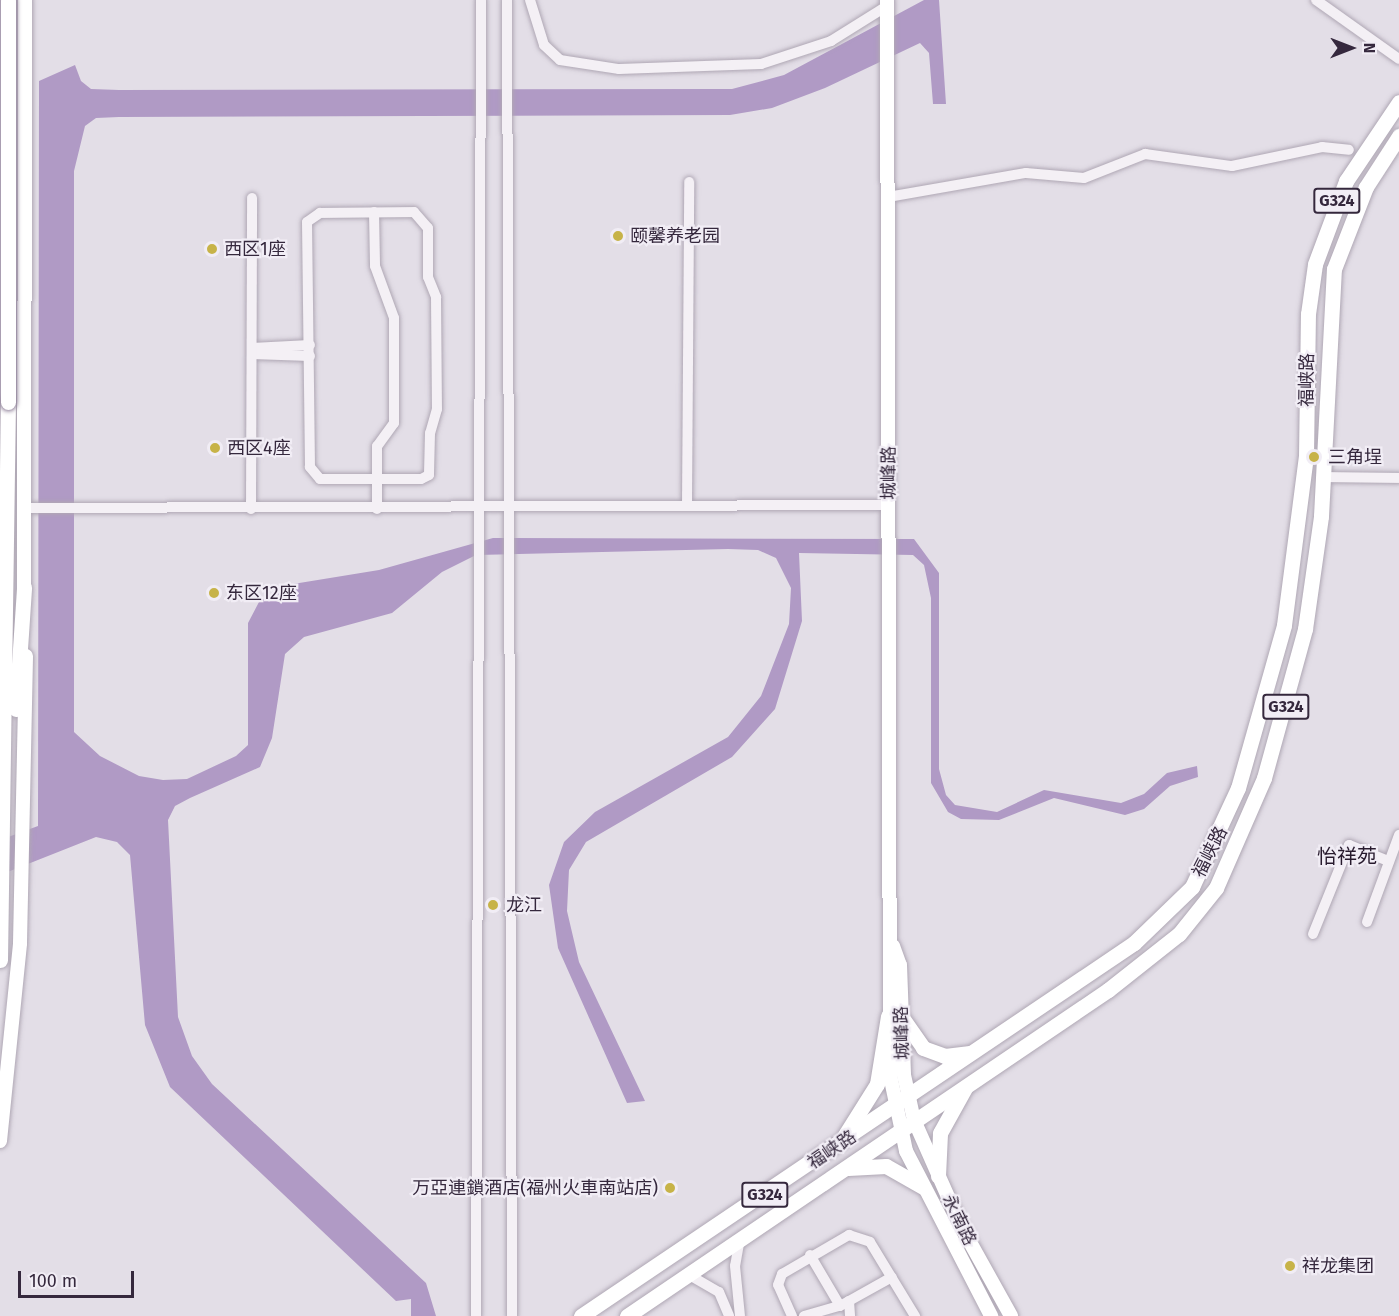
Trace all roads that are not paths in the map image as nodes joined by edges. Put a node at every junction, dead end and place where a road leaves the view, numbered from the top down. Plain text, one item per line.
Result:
1 (8, 0) edge
2 (25, 0) edge
3 (480, 0) edge
4 (507, 0) edge
5 (530, 0) edge
6 (1316, 0) edge
7 (887, 7) edge
8 (1399, 59) edge
9 (24, 90) junction
10 (1399, 102) edge
11 (0, 127) edge
12 (1399, 136) edge
13 (1349, 150) dead end
14 (689, 182) dead end
15 (888, 197) junction
16 (252, 198) dead end
17 (0, 207) edge
18 (374, 212) junction
19 (22, 218) junction
20 (310, 345) junction
21 (252, 351) junction
22 (310, 356) junction
23 (1324, 477) junction
24 (1399, 478) edge
25 (377, 479) junction
26 (687, 505) junction
27 (889, 505) junction
28 (508, 506) junction
29 (480, 507) junction
30 (32, 508) junction
31 (251, 509) junction
32 (377, 509) junction
33 (24, 587) junction
34 (6, 804) junction
35 (1399, 835) edge
36 (1388, 861) junction
37 (1367, 922) dead end
38 (1313, 934) dead end
39 (0, 960) edge
40 (894, 1016) junction
41 (991, 1042) junction
42 (895, 1044) junction
43 (976, 1052) junction
44 (1002, 1058) junction
45 (979, 1073) junction
46 (907, 1096) junction
47 (894, 1107) junction
48 (914, 1120) junction
49 (898, 1131) junction
50 (0, 1141) edge
51 (833, 1149) junction
52 (814, 1162) junction
53 (842, 1169) junction
54 (938, 1176) junction
55 (825, 1181) junction
56 (923, 1187) junction
57 (740, 1238) junction
58 (810, 1255) junction
59 (691, 1276) junction
60 (892, 1277) junction
61 (845, 1303) junction
62 (476, 1316) edge
63 (512, 1316) edge
64 (581, 1316) edge
65 (627, 1316) edge
66 (729, 1316) edge
67 (740, 1316) edge
68 (792, 1316) edge
69 (804, 1316) edge
70 (850, 1316) edge
71 (915, 1316) edge
72 (991, 1316) edge
73 (1011, 1316) edge

1 - 34 highway, bridge
2 - 9 main road
3 - 29 street
4 - 28 street
5 - 7 street
6 - 8 street
7 - 15 main road, 城峰路
9 - 11 main road
9 - 19 main road
10 - 41 highway, 福峡路 / G324
12 - 23 highway, 福峡路 / G324
13 - 15 street
14 - 26 street
15 - 27 main road, 城峰路
16 - 21 street
17 - 19 main road
18 - 20 street
18 - 25 street
18 - 25 street
19 - 30 main road
20 - 21 street
20 - 22 street
21 - 22 street
21 - 31 street
22 - 25 street
23 - 24 street
23 - 44 highway, 福峡路 / G324
25 - 32 street
26 - 27 street
26 - 28 street
27 - 40 main road, 城峰路
28 - 29 street
28 - 63 street
29 - 32 street
29 - 62 street
30 - 31 street
30 - 33 main road
31 - 32 street
33 - 34 highway
33 - 50 main road
34 - 39 highway
35 - 36 street
36 - 37 street
36 - 38 street
40 - 42 main road, 城峰路
40 - 43 highway
40 - 51 highway
41 - 43 highway, 福峡路 / G324
41 - 44 highway
42 - 46 main road, 城峰路
42 - 47 main road, 城峰路
43 - 46 highway, 福峡路 / G324
44 - 45 highway, 福峡路 / G324
45 - 48 highway, 福峡路 / G324
45 - 54 highway
46 - 47 highway, 福峡路 / G324
46 - 48 main road, 城峰路
47 - 49 main road, 城峰路
47 - 51 highway, 福峡路 / G324
48 - 49 highway, 福峡路 / G324
48 - 54 main road, 永南路
49 - 53 highway, 福峡路 / G324
49 - 56 main road, 城峰路
51 - 52 highway, 福峡路 / G324
52 - 55 highway
52 - 64 highway, 福峡路 / G324
53 - 55 highway, 福峡路 / G324
53 - 56 highway
54 - 73 main road, 永南路
55 - 57 highway, 福峡路 / G324
56 - 72 main road, 城峰路
57 - 59 highway, 福峡路 / G324
57 - 67 street
58 - 60 street
58 - 61 street
58 - 68 street
59 - 65 highway, 福峡路 / G324
59 - 66 street
60 - 61 street
60 - 71 street
61 - 69 street
61 - 70 street

